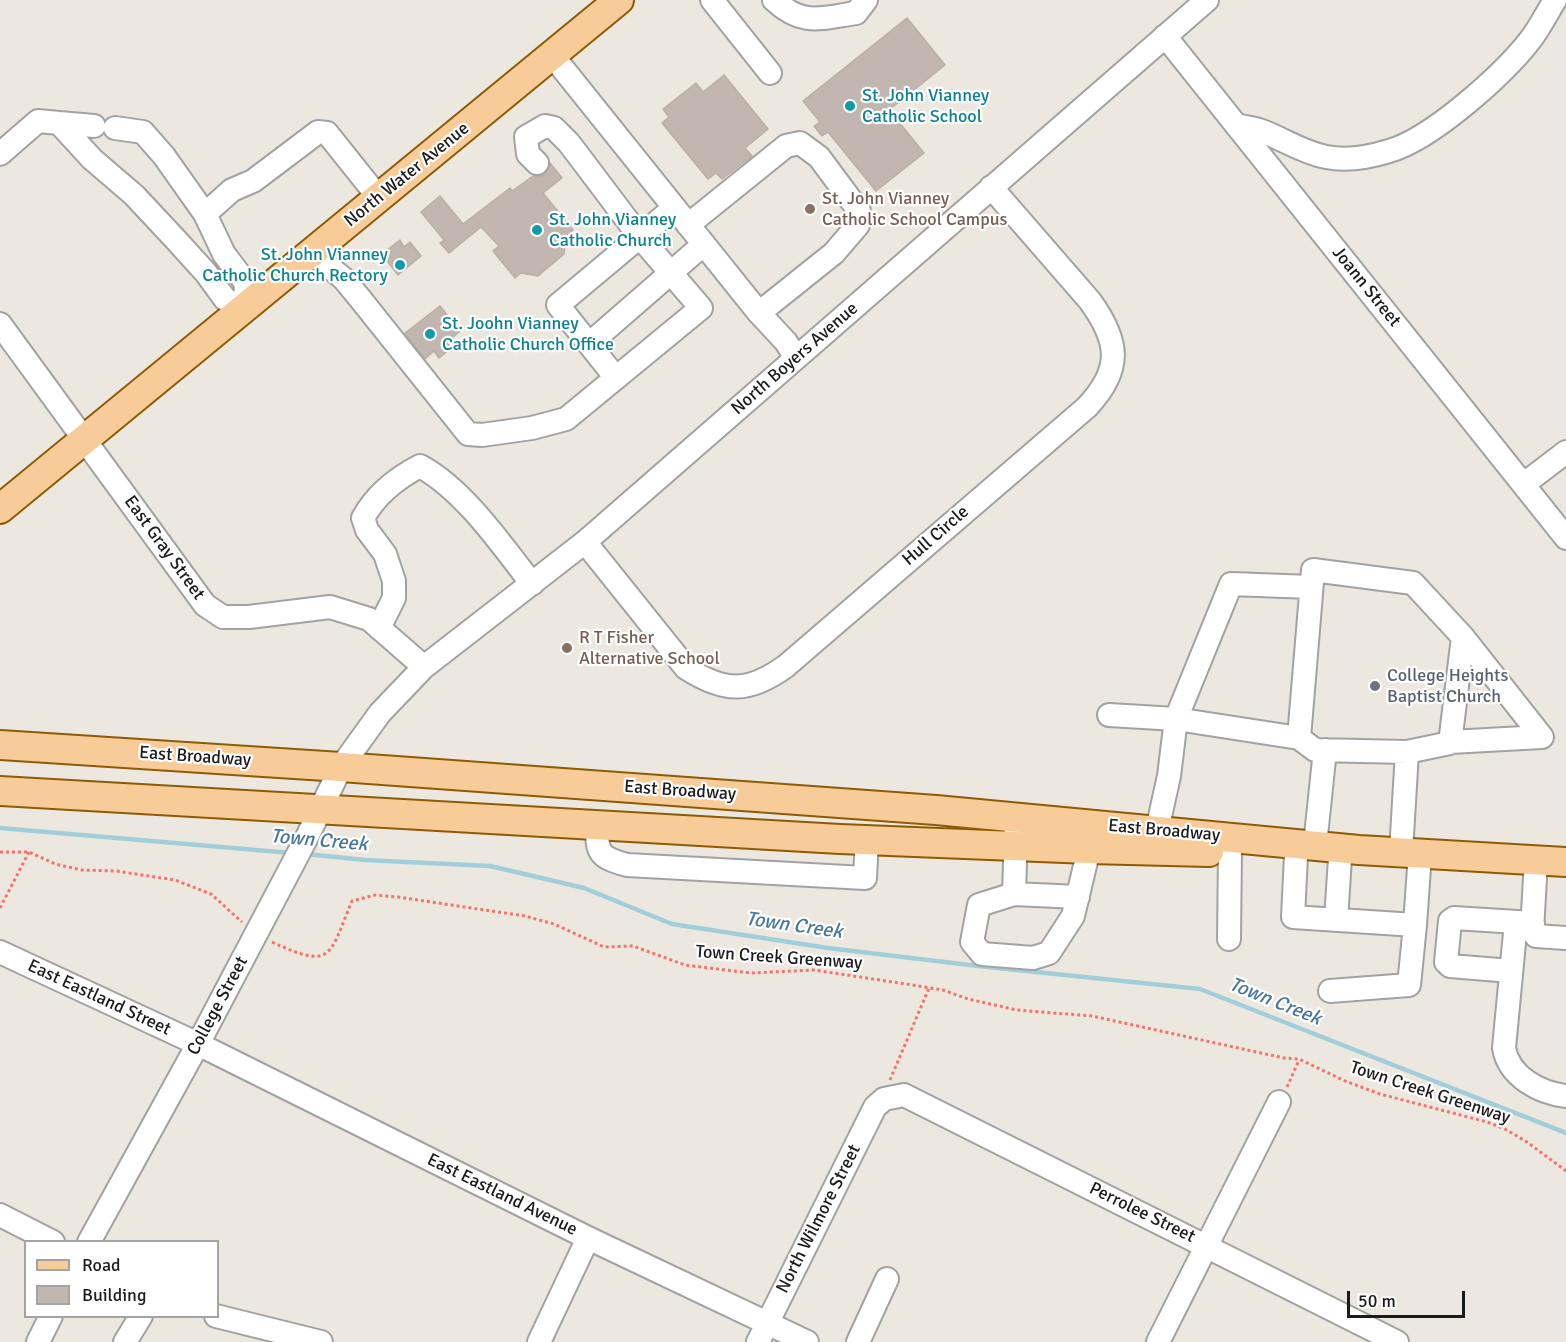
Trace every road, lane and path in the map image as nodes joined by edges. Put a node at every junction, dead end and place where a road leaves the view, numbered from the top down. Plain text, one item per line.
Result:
1 (619, 0) edge
2 (712, 0) edge
3 (774, 0) edge
4 (866, 0) edge
5 (1207, 0) edge
6 (1555, 0) edge
7 (1165, 36) junction
8 (552, 55) junction
9 (770, 73) dead end
10 (59, 123) junction
11 (1236, 125) junction
12 (0, 154) edge
13 (537, 163) dead end
14 (991, 187) junction
15 (379, 198) junction
16 (206, 214) junction
17 (681, 216) junction
18 (640, 237) junction
19 (704, 244) junction
20 (312, 253) junction
21 (672, 273) junction
22 (245, 309) junction
23 (759, 313) junction
24 (0, 324) edge
25 (589, 344) junction
26 (796, 358) junction
27 (616, 378) junction
28 (84, 440) junction
29 (1566, 452) edge
30 (1524, 484) junction
31 (0, 508) edge
32 (1566, 538) edge
33 (585, 542) junction
34 (532, 584) junction
35 (1311, 587) junction
36 (379, 628) junction
37 (1463, 638) junction
38 (424, 667) junction
39 (1109, 715) dead end
40 (1176, 719) junction
41 (1299, 738) junction
42 (1450, 742) junction
43 (0, 745) edge
44 (1325, 750) junction
45 (1407, 752) junction
46 (341, 767) junction
47 (0, 791) edge
48 (321, 808) junction
49 (1017, 817) junction
50 (597, 825) junction
51 (1157, 830) junction
52 (747, 833) junction
53 (867, 839) junction
54 (1015, 846) junction
55 (1089, 849) junction
56 (0, 852) edge
57 (29, 852) junction
58 (1411, 852) junction
59 (1230, 853) junction
60 (1325, 853) junction
61 (1536, 860) junction
62 (1566, 862) edge
63 (744, 872) junction
64 (1014, 894) junction
65 (1078, 897) junction
66 (0, 908) edge
67 (1336, 920) junction
68 (1524, 922) junction
69 (1415, 925) junction
70 (256, 934) junction
71 (1566, 938) edge
72 (1228, 939) dead end
73 (0, 952) edge
74 (1511, 971) junction
75 (930, 988) junction
76 (1330, 991) dead end
77 (198, 1044) junction
78 (1299, 1059) junction
79 (1566, 1096) edge
80 (884, 1099) junction
81 (1280, 1102) joint
82 (1566, 1171) edge
83 (0, 1215) edge
84 (588, 1238) junction
85 (49, 1240) edge
86 (90, 1240) edge
87 (1208, 1246) junction
88 (887, 1279) dead end
89 (50, 1318) edge
90 (140, 1318) edge
91 (219, 1318) edge
92 (762, 1332) edge
93 (38, 1342) edge
94 (125, 1342) edge
95 (321, 1342) edge
96 (538, 1342) edge
97 (807, 1342) edge
98 (858, 1342) edge
99 (1158, 1342) edge
100 (1397, 1342) edge

1 - 8 main road, North Water Avenue
2 - 9 street
3 - 4 street
5 - 7 street, North Boyers Avenue
6 - 11 street
7 - 11 street, Joann Street
7 - 14 street, North Boyers Avenue
8 - 15 main road, North Water Avenue
8 - 17 street
10 - 12 street
10 - 16 street
10 - 22 street
11 - 30 street, Joann Street
13 - 18 street
14 - 26 street, North Boyers Avenue
14 - 33 street, Hull Circle
15 - 16 street
15 - 20 main road, North Water Avenue
16 - 22 street
17 - 18 street
17 - 19 street
17 - 23 street
18 - 21 street
18 - 25 street
19 - 21 street
19 - 23 street
20 - 22 main road, North Water Avenue
20 - 27 street
21 - 25 street
21 - 27 street
22 - 28 main road, North Water Avenue
23 - 26 street
24 - 28 street, East Gray Street
25 - 27 street
26 - 33 street, North Boyers Avenue
28 - 31 main road, North Water Avenue
28 - 36 street, East Gray Street
29 - 30 street
30 - 32 street, Joann Street
33 - 34 street, North Boyers Avenue
34 - 36 street
34 - 38 street, North Boyers Avenue
35 - 37 street
35 - 40 street
35 - 41 street
36 - 38 street, East Gray Street
37 - 42 street
37 - 42 street
38 - 46 street, North Boyers Avenue
39 - 40 street
40 - 41 street
40 - 51 street
41 - 44 street
42 - 45 street
43 - 46 main road, East Broadway
44 - 45 street
44 - 60 street
45 - 58 street
46 - 48 street, College Street
46 - 49 main road, East Broadway
47 - 48 main road, East Broadway
48 - 50 main road, East Broadway
48 - 70 street, College Street
49 - 51 main road, East Broadway
49 - 54 street
50 - 52 main road, East Broadway
50 - 63 street
51 - 60 main road, East Broadway
52 - 53 main road, East Broadway
52 - 63 street
53 - 54 main road, East Broadway
53 - 63 street
54 - 55 main road, East Broadway
54 - 64 street
55 - 59 main road, East Broadway
55 - 65 street
56 - 57 path, Town Creek Greenway
57 - 66 path
57 - 70 path, Town Creek Greenway
58 - 60 main road, East Broadway
58 - 61 main road, East Broadway
58 - 69 street
59 - 60 main road, East Broadway
59 - 72 street
60 - 67 street
60 - 67 street
61 - 62 main road, East Broadway
61 - 68 street
64 - 65 street
64 - 65 street
67 - 69 street
68 - 71 street
68 - 74 street
68 - 74 street
69 - 76 street
70 - 75 path, Town Creek Greenway
70 - 77 street, College Street
73 - 77 street, East Eastland Street
74 - 79 street
75 - 78 path, Town Creek Greenway
75 - 80 path
77 - 84 street, East Eastland Avenue
77 - 86 street, College Street
78 - 81 path
78 - 82 path, Town Creek Greenway
80 - 87 street, Perrolee Street
80 - 92 street, North Wilmore Street
81 - 87 street
83 - 85 street
84 - 92 street, East Eastland Avenue
84 - 96 street
87 - 99 street
87 - 100 street, Perrolee Street
88 - 98 street
89 - 93 street
90 - 94 street
91 - 95 street
92 - 97 street, East Eastland Avenue

